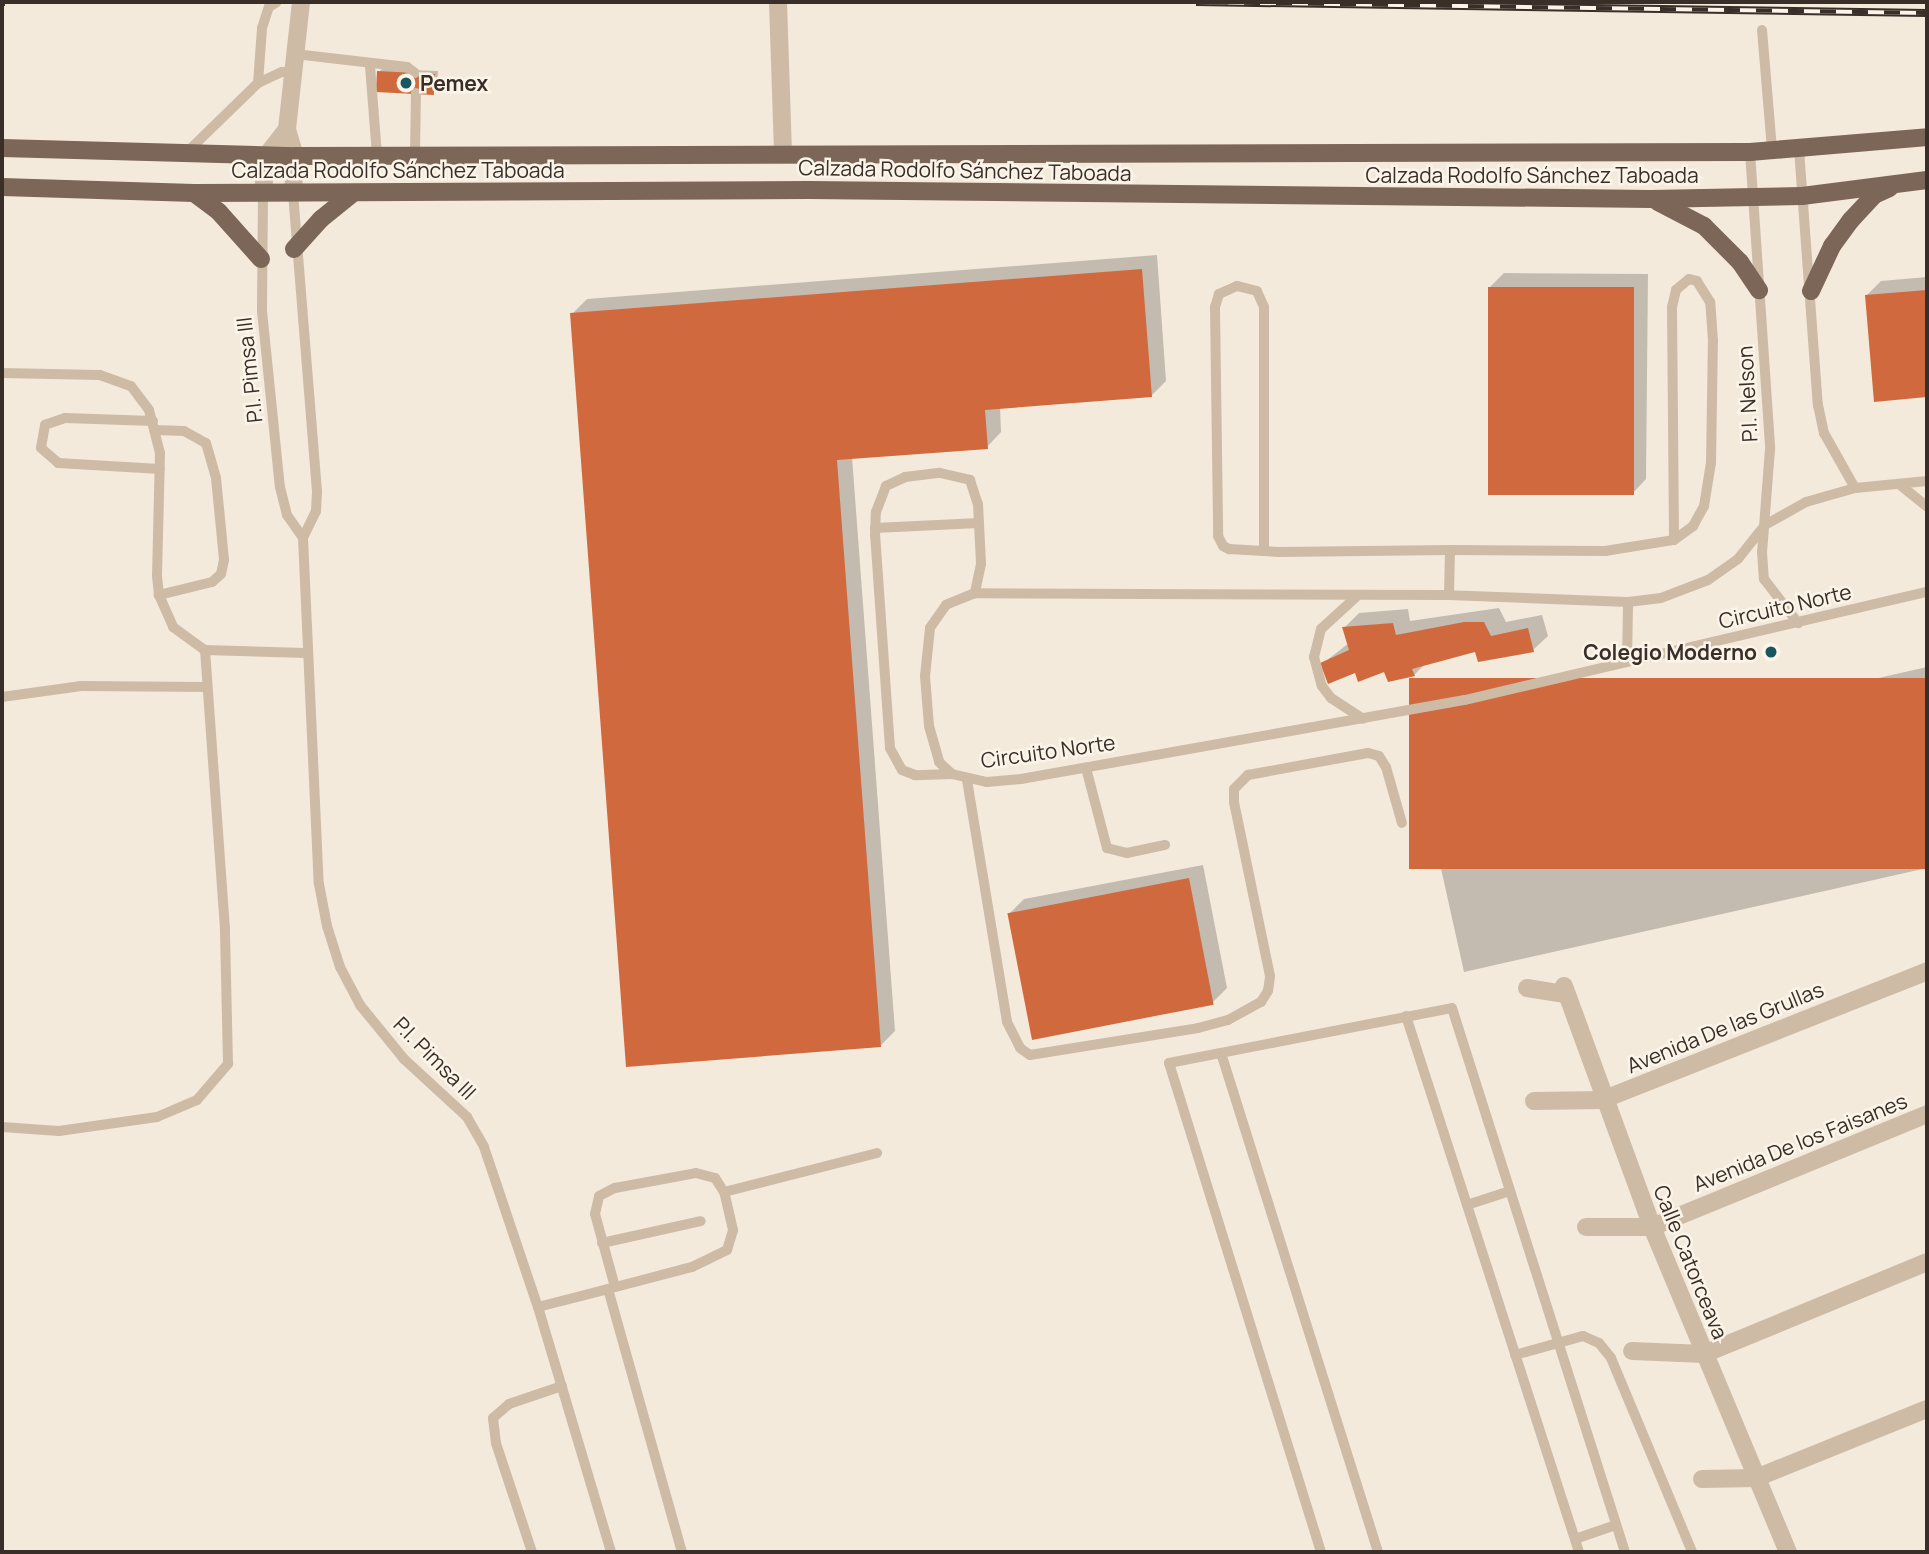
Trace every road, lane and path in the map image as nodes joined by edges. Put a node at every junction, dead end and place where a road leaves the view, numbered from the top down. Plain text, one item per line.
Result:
1 (277, 2) edge
2 (301, 2) edge
3 (778, 2) edge
4 (1762, 30) dead end
5 (294, 63) junction
6 (370, 66) junction
7 (415, 73) dead end
8 (258, 83) junction
9 (416, 93) dead end
10 (287, 129) junction
11 (1927, 138) edge
12 (2, 148) edge
13 (1799, 149) junction
14 (1772, 150) junction
15 (1750, 152) junction
16 (783, 153) junction
17 (186, 154) junction
18 (415, 154) junction
19 (377, 155) junction
20 (266, 156) junction
21 (295, 156) junction
22 (1927, 180) edge
23 (1898, 184) junction
24 (2, 187) edge
25 (194, 193) junction
26 (262, 193) junction
27 (293, 193) junction
28 (353, 193) junction
29 (1802, 196) junction
30 (1753, 198) junction
31 (1651, 199) junction
32 (295, 249) junction
33 (261, 259) junction
34 (1759, 290) junction
35 (1811, 291) junction
36 (2, 373) edge
37 (154, 425) junction
38 (160, 470) junction
39 (1927, 481) edge
40 (1899, 484) junction
41 (1855, 488) junction
42 (1927, 507) edge
43 (979, 523) junction
44 (1765, 525) junction
45 (875, 528) junction
46 (303, 538) junction
47 (1674, 540) junction
48 (1450, 550) junction
49 (1264, 551) junction
50 (1926, 591) edge
51 (975, 593) junction
52 (159, 595) junction
53 (1449, 595) junction
54 (1356, 597) junction
55 (1628, 602) junction
56 (1798, 623) junction
57 (205, 650) junction
58 (306, 653) junction
59 (1627, 662) junction
60 (207, 687) junction
61 (2, 697) edge
62 (1363, 719) junction
63 (1086, 768) junction
64 (952, 774) junction
65 (967, 780) junction
66 (1402, 823) dead end
67 (1165, 845) dead end
68 (1927, 971) edge
69 (1527, 988) dead end
70 (1406, 1016) junction
71 (1222, 1053) junction
72 (1602, 1100) junction
73 (1534, 1101) dead end
74 (1927, 1114) edge
75 (2, 1127) edge
76 (877, 1153) dead end
77 (1510, 1191) junction
78 (724, 1192) junction
79 (1467, 1205) junction
80 (701, 1221) dead end
81 (1586, 1227) dead end
82 (1652, 1227) junction
83 (602, 1243) junction
84 (1927, 1262) edge
85 (612, 1288) junction
86 (538, 1307) junction
87 (1557, 1340) junction
88 (1632, 1351) dead end
89 (1515, 1354) junction
90 (1704, 1354) junction
91 (562, 1386) junction
92 (1927, 1409) edge
93 (1756, 1478) junction
94 (1702, 1479) dead end
95 (1616, 1525) junction
96 (1575, 1539) junction
97 (532, 1552) edge
98 (611, 1552) edge
99 (682, 1552) edge
100 (1321, 1552) edge
101 (1378, 1552) edge
102 (1579, 1552) edge
103 (1625, 1552) edge
104 (1692, 1552) edge
105 (1788, 1552) edge

1 - 8 lane
2 - 5 street
3 - 16 street
4 - 14 lane
5 - 6 lane
5 - 8 lane
5 - 10 street
6 - 7 lane
6 - 19 lane
8 - 17 lane
9 - 18 lane
10 - 20 street
10 - 21 street
11 - 13 main road, Calzada Rodolfo Sánchez Taboada
12 - 17 main road, Calzada Rodolfo Sánchez Taboada
13 - 14 main road, Calzada Rodolfo Sánchez Taboada
13 - 29 lane
14 - 15 main road, Calzada Rodolfo Sánchez Taboada
15 - 16 main road, Calzada Rodolfo Sánchez Taboada
15 - 30 lane, P.I. Nelson
16 - 18 main road, Calzada Rodolfo Sánchez Taboada
17 - 20 main road, Calzada Rodolfo Sánchez Taboada
18 - 19 main road, Calzada Rodolfo Sánchez Taboada
19 - 21 main road, Calzada Rodolfo Sánchez Taboada
20 - 21 main road, Calzada Rodolfo Sánchez Taboada
20 - 26 street
21 - 27 street
22 - 23 main road, Calzada Rodolfo Sánchez Taboada
23 - 29 main road, Calzada Rodolfo Sánchez Taboada
23 - 35 main road
24 - 25 main road, Calzada Rodolfo Sánchez Taboada
25 - 26 main road, Calzada Rodolfo Sánchez Taboada
25 - 33 main road
26 - 27 main road, Calzada Rodolfo Sánchez Taboada
26 - 33 lane, P.I. Pimsa III
27 - 28 main road, Calzada Rodolfo Sánchez Taboada
27 - 32 lane, P.I. Pimsa III
28 - 31 main road, Calzada Rodolfo Sánchez Taboada
28 - 32 main road
29 - 30 main road, Calzada Rodolfo Sánchez Taboada
29 - 35 lane
30 - 31 main road, Calzada Rodolfo Sánchez Taboada
30 - 34 lane, P.I. Nelson
31 - 34 main road
32 - 46 lane, P.I. Pimsa III
33 - 46 lane, P.I. Pimsa III
34 - 44 lane, P.I. Nelson
35 - 41 lane
36 - 37 lane
37 - 38 lane
37 - 38 lane
37 - 52 lane
38 - 52 lane
39 - 40 lane, Circuito Norte
40 - 41 lane, Circuito Norte
40 - 42 lane
41 - 44 lane, Circuito Norte
43 - 45 lane
43 - 45 lane
43 - 51 lane
44 - 55 lane, Circuito Norte
44 - 56 lane, P.I. Nelson
45 - 64 lane
46 - 58 lane, P.I. Pimsa III
47 - 47 lane
47 - 48 lane
48 - 49 lane
48 - 53 lane
49 - 49 lane
50 - 56 lane, Circuito Norte
51 - 54 lane, Circuito Norte
51 - 64 lane, Circuito Norte
52 - 57 lane
53 - 54 lane, Circuito Norte
53 - 55 lane, Circuito Norte
54 - 62 lane
55 - 59 lane
56 - 59 lane, Circuito Norte
57 - 58 lane
57 - 60 lane
58 - 86 lane, P.I. Pimsa III
59 - 62 lane, Circuito Norte
60 - 61 lane
60 - 75 lane
62 - 63 lane, Circuito Norte
63 - 65 lane, Circuito Norte
63 - 67 lane
64 - 65 lane, Circuito Norte
65 - 66 lane
68 - 72 street, Avenida De las Grullas
69 - 72 street, Calle Catorceava
70 - 71 lane
70 - 77 lane
70 - 79 lane
71 - 100 lane
71 - 101 lane
72 - 73 street, Avenida De las Grullas
72 - 82 street, Calle Catorceava
74 - 82 street, Avenida De los Faisanes
76 - 78 lane
77 - 79 lane
77 - 87 lane
78 - 83 lane
78 - 85 lane
79 - 89 lane
80 - 83 lane
81 - 82 street
82 - 90 street, Calle Catorceava
83 - 85 lane
84 - 90 street
85 - 86 lane
85 - 99 lane
86 - 91 lane, P.I. Pimsa III
87 - 89 lane
87 - 95 lane
87 - 104 lane
88 - 90 street
89 - 96 lane
90 - 93 street, Calle Catorceava
91 - 97 lane
91 - 98 lane, P.I. Pimsa III
92 - 93 street
93 - 94 street
93 - 105 street, Calle Catorceava
95 - 96 lane
95 - 103 lane
96 - 102 lane

